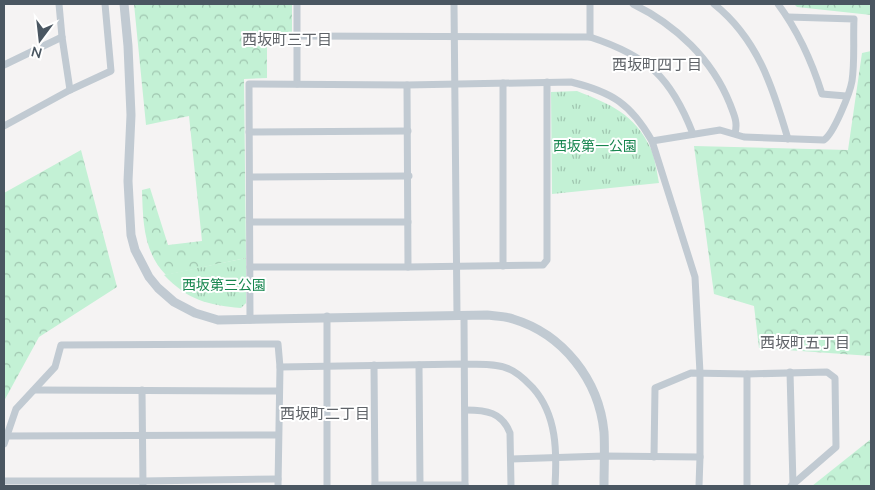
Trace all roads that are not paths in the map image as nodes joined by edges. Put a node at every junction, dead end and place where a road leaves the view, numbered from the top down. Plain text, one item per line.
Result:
1 (59, 4) edge
2 (105, 4) edge
3 (124, 4) edge
4 (296, 4) edge
5 (454, 4) edge
6 (590, 4) edge
7 (633, 4) edge
8 (714, 4) edge
9 (778, 4) edge
10 (788, 17) junction
11 (297, 36) junction
12 (454, 36) junction
13 (62, 37) junction
14 (590, 37) junction
15 (4, 65) edge
16 (547, 82) junction
17 (503, 83) junction
18 (297, 84) junction
19 (455, 84) junction
20 (407, 85) junction
21 (70, 90) junction
22 (846, 96) junction
23 (4, 126) edge
24 (408, 130) junction
25 (249, 132) junction
26 (735, 133) junction
27 (693, 134) junction
28 (788, 139) junction
29 (652, 141) junction
30 (408, 176) junction
31 (250, 177) junction
32 (250, 222) junction
33 (408, 222) junction
34 (503, 266) junction
35 (250, 267) junction
36 (408, 267) junction
37 (456, 267) junction
38 (460, 315) junction
39 (327, 316) junction
40 (250, 320) junction
41 (464, 364) junction
42 (374, 365) junction
43 (419, 365) junction
44 (327, 366) junction
45 (280, 367) junction
46 (790, 372) junction
47 (700, 374) junction
48 (746, 374) junction
49 (35, 390) junction
50 (142, 390) junction
51 (279, 391) junction
52 (466, 410) junction
53 (278, 435) junction
54 (7, 436) junction
55 (142, 436) junction
56 (4, 444) edge
57 (604, 456) junction
58 (654, 457) junction
59 (557, 458) junction
60 (700, 458) junction
61 (511, 459) junction
62 (4, 481) edge
63 (278, 483) edge
64 (143, 484) edge
65 (420, 485) edge
66 (327, 486) edge
67 (375, 486) edge
68 (465, 486) edge
69 (511, 486) edge
70 (555, 486) edge
71 (604, 486) edge
72 (699, 486) edge
73 (747, 486) edge
74 (792, 486) edge

1 - 13 street
2 - 21 street
3 - 40 street
4 - 11 street
5 - 12 street
6 - 14 street
7 - 26 street
8 - 28 street
9 - 10 street
10 - 22 street
10 - 22 street
11 - 12 street
11 - 18 street
12 - 14 street
12 - 19 street
13 - 15 street
13 - 21 street
14 - 27 street
16 - 17 street
16 - 29 street
16 - 34 street
17 - 19 street
17 - 34 street
18 - 20 street
18 - 25 street
19 - 20 street
19 - 37 street
20 - 24 street
21 - 23 street
22 - 28 street
24 - 25 street
24 - 30 street
25 - 31 street
26 - 27 street
26 - 28 street
27 - 29 street
29 - 47 street
30 - 31 street
30 - 33 street
31 - 32 street
32 - 33 street
32 - 35 street
33 - 36 street
34 - 37 street
35 - 36 street
35 - 40 street
36 - 37 street
37 - 38 street
38 - 39 street
38 - 41 street
38 - 57 street
39 - 40 street
39 - 44 street
41 - 43 street
41 - 52 street
41 - 59 street
42 - 43 street
42 - 44 street
42 - 67 street
43 - 65 street
44 - 45 street
44 - 66 street
45 - 49 street
45 - 51 street
46 - 48 street
46 - 74 street
46 - 74 street
47 - 48 street
47 - 58 street
47 - 60 street
48 - 73 street
49 - 50 street
49 - 54 street
50 - 51 street
50 - 55 street
51 - 53 street
52 - 61 street
52 - 68 street
53 - 55 street
53 - 63 street
54 - 55 street
54 - 56 street
55 - 64 street
57 - 58 street
57 - 59 street
57 - 71 street
58 - 60 street
59 - 61 street
59 - 70 street
60 - 72 street
61 - 69 street
62 - 64 street
63 - 64 street
65 - 67 street
65 - 68 street

